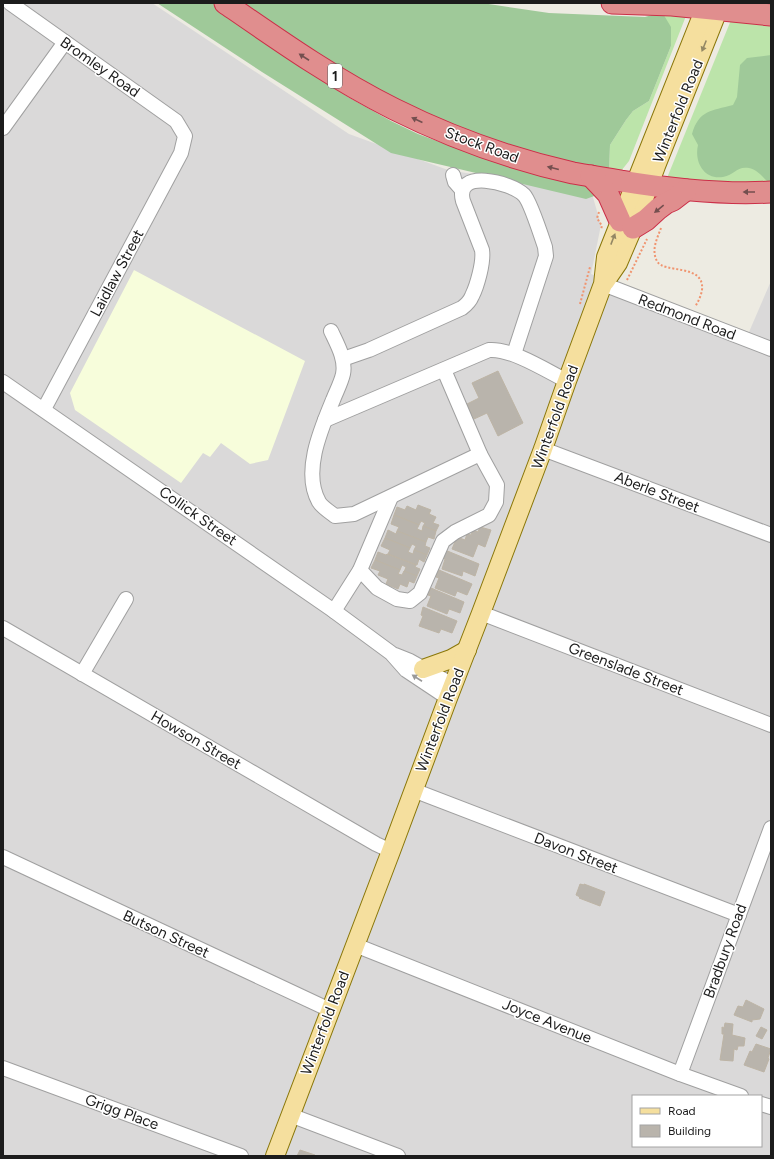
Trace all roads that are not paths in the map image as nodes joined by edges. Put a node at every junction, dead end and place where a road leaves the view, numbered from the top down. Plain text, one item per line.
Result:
1 (10, 3) edge
2 (225, 3) edge
3 (612, 3) edge
4 (674, 4) edge
5 (713, 6) edge
6 (758, 10) edge
7 (65, 42) junction
8 (3, 128) edge
9 (185, 136) joint
10 (453, 175) dead end
11 (591, 176) junction
12 (642, 184) junction
13 (462, 190) junction
14 (686, 190) junction
15 (771, 192) edge
16 (634, 228) junction
17 (603, 284) junction
18 (331, 331) dead end
19 (771, 349) edge
20 (514, 354) junction
21 (343, 359) junction
22 (444, 370) junction
23 (567, 381) junction
24 (4, 383) edge
25 (44, 409) junction
26 (325, 420) junction
27 (543, 449) junction
28 (480, 454) junction
29 (391, 497) junction
30 (771, 535) edge
31 (360, 570) junction
32 (126, 599) dead end
33 (334, 611) junction
34 (482, 613) junction
35 (3, 628) edge
36 (467, 650) junction
37 (391, 653) junction
38 (423, 669) junction
39 (82, 674) junction
40 (450, 691) junction
41 (771, 725) edge
42 (413, 790) junction
43 (771, 828) edge
44 (391, 851) junction
45 (3, 857) edge
46 (738, 915) junction
47 (355, 945) junction
48 (330, 1010) junction
49 (3, 1068) edge
50 (680, 1074) junction
51 (737, 1095) edge
52 (290, 1115) junction
53 (242, 1156) edge
54 (275, 1156) edge
55 (398, 1156) edge

1 - 7 street, Bromley Road
11 -> 2 highway, Stock Road / 1
3 - 4 highway
4 - 5 highway
5 - 6 highway
5 - 12 main road, Winterfold Road
7 - 8 street
7 - 9 street, Bromley Road
9 - 25 street, Laidlaw Street
10 - 13 street
11 - 12 highway, Stock Road / 1
11 - 16 highway
12 - 14 highway, Stock Road / 1
12 - 16 main road, Winterfold Road
13 - 20 street
13 - 21 street
15 -> 14 highway, Stock Road / 1
14 -> 16 highway
16 - 17 main road, Winterfold Road
17 - 19 street, Redmond Road
17 - 23 main road, Winterfold Road
18 - 21 street
20 - 22 street
20 - 23 street
21 - 26 street
22 - 26 street
22 - 28 street
23 - 27 main road, Winterfold Road
24 - 25 street, Collick Street
25 - 33 street, Collick Street
26 - 29 street
27 - 30 street, Aberle Street
27 - 34 main road, Winterfold Road
28 - 29 street
28 - 31 street
29 - 31 street
31 - 33 street
32 - 39 street
33 - 37 street, Collick Street
34 - 36 main road, Winterfold Road
34 - 41 street, Greenslade Street
35 - 39 street, Howson Street
36 - 38 main road
36 - 40 main road, Winterfold Road
37 - 38 street, Collick Street
40 -> 37 street, Collick Street
38 - 40 street, Collick Street
39 - 44 street, Howson Street
40 - 42 main road, Winterfold Road
42 - 44 main road, Winterfold Road
42 - 46 street, Davon Street
43 - 46 street, Bradbury Road
44 - 47 main road, Winterfold Road
45 - 48 street, Butson Street
46 - 50 street, Bradbury Road
47 - 48 main road, Winterfold Road
47 - 50 street, Joyce Avenue
48 - 52 main road, Winterfold Road
49 - 53 street, Grigg Place
50 - 51 street, Joyce Avenue
52 - 54 main road, Winterfold Road
52 - 55 street

